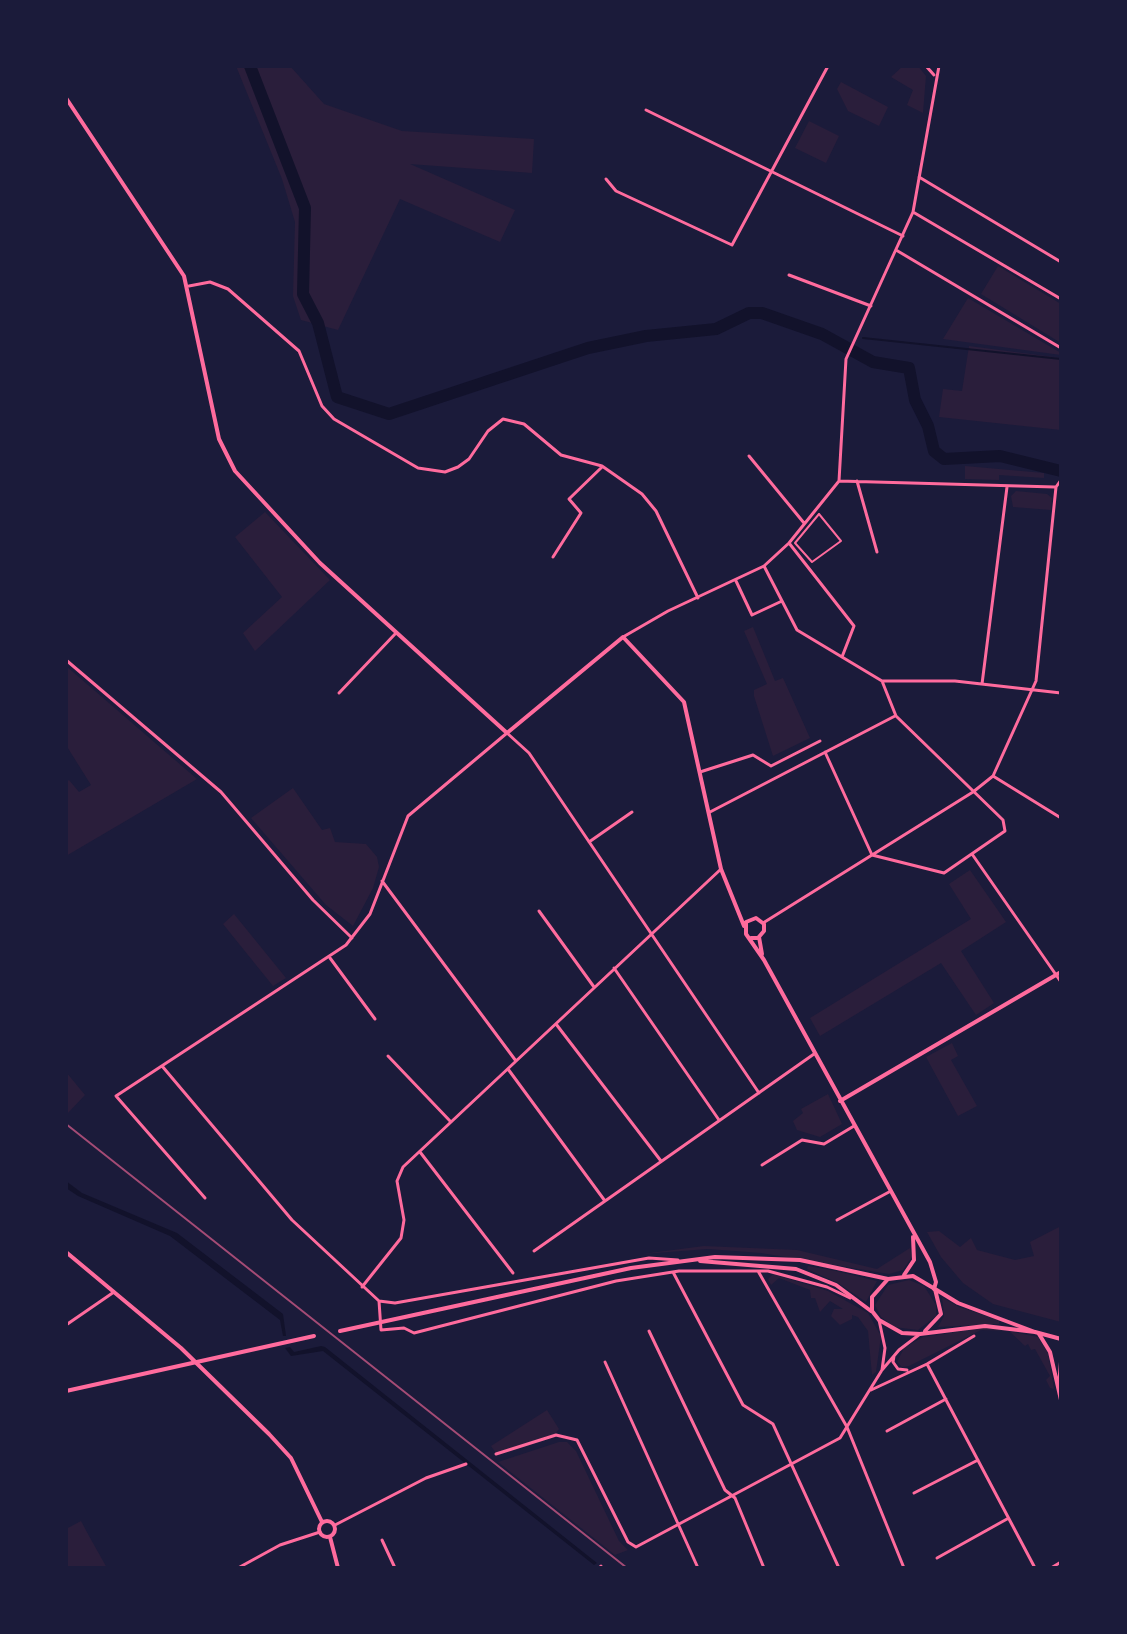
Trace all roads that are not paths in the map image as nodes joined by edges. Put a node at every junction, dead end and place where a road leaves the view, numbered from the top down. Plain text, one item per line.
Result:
1 (828, 66) edge
2 (926, 66) edge
3 (939, 66) edge
4 (935, 76) junction
5 (66, 98) edge
6 (646, 110) dead end
7 (772, 172) junction
8 (919, 177) junction
9 (606, 179) dead end
10 (913, 212) junction
11 (903, 236) junction
12 (896, 250) junction
13 (1061, 262) edge
14 (789, 275) dead end
15 (189, 286) junction
16 (1061, 299) edge
17 (871, 306) junction
18 (1061, 348) edge
19 (749, 456) dead end
20 (602, 466) junction
21 (1061, 480) edge
22 (839, 481) junction
23 (857, 481) junction
24 (1007, 487) junction
25 (1056, 487) junction
26 (804, 523) junction
27 (789, 543) junction
28 (795, 543) joint
29 (877, 552) dead end
30 (553, 557) dead end
31 (764, 566) junction
32 (736, 581) junction
33 (698, 598) junction
34 (782, 601) junction
35 (396, 633) junction
36 (623, 637) junction
37 (842, 657) junction
38 (66, 660) edge
39 (882, 681) junction
40 (982, 684) junction
41 (1031, 690) junction
42 (339, 693) dead end
43 (1061, 693) edge
44 (896, 716) junction
45 (507, 733) junction
46 (820, 741) dead end
47 (825, 752) junction
48 (700, 772) junction
49 (993, 776) junction
50 (973, 792) junction
51 (632, 812) dead end
52 (710, 812) junction
53 (1061, 818) edge
54 (588, 842) junction
55 (972, 854) junction
56 (872, 855) junction
57 (721, 869) junction
58 (382, 881) junction
59 (735, 903) junction
60 (539, 911) dead end
61 (754, 918) junction
62 (765, 922) junction
63 (744, 926) junction
64 (650, 934) junction
65 (759, 937) junction
66 (352, 938) junction
67 (751, 938) junction
68 (330, 958) junction
69 (764, 960) junction
70 (614, 968) junction
71 (1058, 973) edge
72 (1061, 982) edge
73 (594, 987) junction
74 (375, 1019) dead end
75 (556, 1024) junction
76 (814, 1054) junction
77 (388, 1056) dead end
78 (516, 1061) junction
79 (162, 1066) junction
80 (508, 1069) junction
81 (759, 1093) junction
82 (840, 1101) junction
83 (720, 1120) junction
84 (451, 1122) junction
85 (854, 1126) junction
86 (420, 1152) junction
87 (661, 1161) junction
88 (762, 1165) dead end
89 (889, 1192) junction
90 (205, 1198) dead end
91 (605, 1201) junction
92 (837, 1220) dead end
93 (913, 1235) junction
94 (534, 1251) dead end
95 (66, 1252) edge
96 (681, 1260) junction
97 (689, 1260) junction
98 (757, 1270) junction
99 (685, 1271) junction
100 (673, 1272) junction
101 (513, 1273) dead end
102 (904, 1275) junction
103 (888, 1279) junction
104 (682, 1283) junction
105 (362, 1287) junction
106 (934, 1289) junction
107 (114, 1292) junction
108 (379, 1301) junction
109 (864, 1304) junction
110 (877, 1318) junction
111 (66, 1325) edge
112 (340, 1331) dead end
113 (649, 1331) dead end
114 (922, 1332) junction
115 (1037, 1332) junction
116 (314, 1336) dead end
117 (974, 1336) dead end
118 (1061, 1339) edge
119 (894, 1355) junction
120 (605, 1362) dead end
121 (927, 1364) junction
122 (1060, 1366) edge
123 (882, 1370) junction
124 (911, 1370) junction
125 (871, 1390) junction
126 (66, 1391) edge
127 (1060, 1393) edge
128 (946, 1399) junction
129 (1061, 1400) edge
130 (847, 1427) junction
131 (887, 1431) dead end
132 (496, 1454) dead end
133 (978, 1460) junction
134 (792, 1462) junction
135 (466, 1464) dead end
136 (914, 1493) dead end
137 (730, 1495) junction
138 (1008, 1519) junction
139 (322, 1522) junction
140 (680, 1524) junction
141 (335, 1525) junction
142 (320, 1532) junction
143 (330, 1537) junction
144 (382, 1540) dead end
145 (937, 1558) dead end
146 (1061, 1562) edge
147 (238, 1568) edge
148 (338, 1568) edge
149 (395, 1568) edge
150 (698, 1568) edge
151 (764, 1568) edge
152 (839, 1568) edge
153 (904, 1568) edge
154 (1035, 1568) edge
155 (1051, 1568) edge

1 - 7 street
2 - 4 street
3 - 4 street
4 - 8 street
5 - 15 street
6 - 7 street
7 - 9 street
7 - 11 street
8 - 10 street
8 - 13 street
10 - 11 street
10 - 16 street
11 - 12 street
12 - 17 street
12 - 18 street
14 - 17 street
15 - 20 street
15 - 35 street
17 - 22 street
19 - 26 street
20 - 30 street
20 - 33 street
21 - 25 street
22 - 23 street
22 - 26 street
23 - 24 street
23 - 29 street
24 - 25 street
24 - 40 street
25 - 41 street
26 - 27 street
27 - 31 street
27 - 37 street
28 - 28 street
31 - 32 street
31 - 34 street
32 - 33 street
32 - 34 street
33 - 36 street
34 - 37 street
35 - 42 street
35 - 45 street
36 - 45 street
36 - 48 street
37 - 39 street
38 - 66 street
39 - 40 street
39 - 44 street
40 - 41 street
41 - 43 street
41 - 49 street
44 - 47 street
44 - 50 street
45 - 54 street
45 - 58 street
46 - 48 street
47 - 52 street
47 - 56 street
48 - 52 street
49 - 50 street
49 - 53 street
50 - 55 street
50 - 56 street
51 - 54 street
52 - 57 street
54 - 64 street
55 - 56 street
55 - 71 street
56 - 62 street
57 - 59 street
57 - 64 street
58 - 66 street
58 - 78 street
59 - 61 street
59 - 63 street
60 - 73 street
61 - 62 street
61 - 63 street
62 - 65 street
63 - 67 street
64 - 70 street
64 - 81 street
65 - 67 street
65 - 69 street
66 - 68 street
67 - 69 street
68 - 74 street
68 - 79 street
69 - 76 street
70 - 73 street
70 - 83 street
71 - 72 street
71 - 82 street
73 - 75 street
75 - 78 street
75 - 87 street
76 - 81 street
76 - 82 street
77 - 84 street
78 - 80 street
79 - 90 street
79 - 105 street
80 - 84 street
80 - 91 street
81 - 83 street
82 - 85 street
83 - 87 street
84 - 86 street
85 - 88 street
85 - 89 street
86 - 101 street
86 - 105 street
87 - 91 street
89 - 92 street
89 - 93 street
91 - 94 street
93 - 102 street
93 - 106 street
95 - 107 street
96 - 97 street
96 - 108 street
96 - 112 street
97 - 103 street
97 - 109 street
98 - 99 street
98 - 109 street
98 - 130 street
99 - 100 street
99 - 104 street
100 - 104 street
100 - 108 street
102 - 103 street
102 - 106 street
103 - 110 street
104 - 134 street
105 - 108 street
106 - 114 street
106 - 115 street
107 - 111 street
107 - 139 street
109 - 110 street
110 - 114 street
110 - 123 street
113 - 137 street
114 - 115 street
114 - 119 street
115 - 118 street
115 - 127 street
116 - 126 street
117 - 121 street
119 - 123 street
119 - 124 street
120 - 140 street
121 - 124 street
121 - 128 street
122 - 127 street
123 - 125 street
124 - 125 street
125 - 130 street
127 - 129 street
128 - 131 street
128 - 133 street
130 - 134 street
130 - 153 street
132 - 140 street
133 - 136 street
133 - 138 street
134 - 137 street
134 - 152 street
135 - 141 street
137 - 140 street
137 - 151 street
138 - 145 street
138 - 154 street
139 - 141 street
139 - 142 street
140 - 150 street
141 - 143 street
142 - 143 street
142 - 147 street
143 - 148 street
144 - 149 street
146 - 155 street

